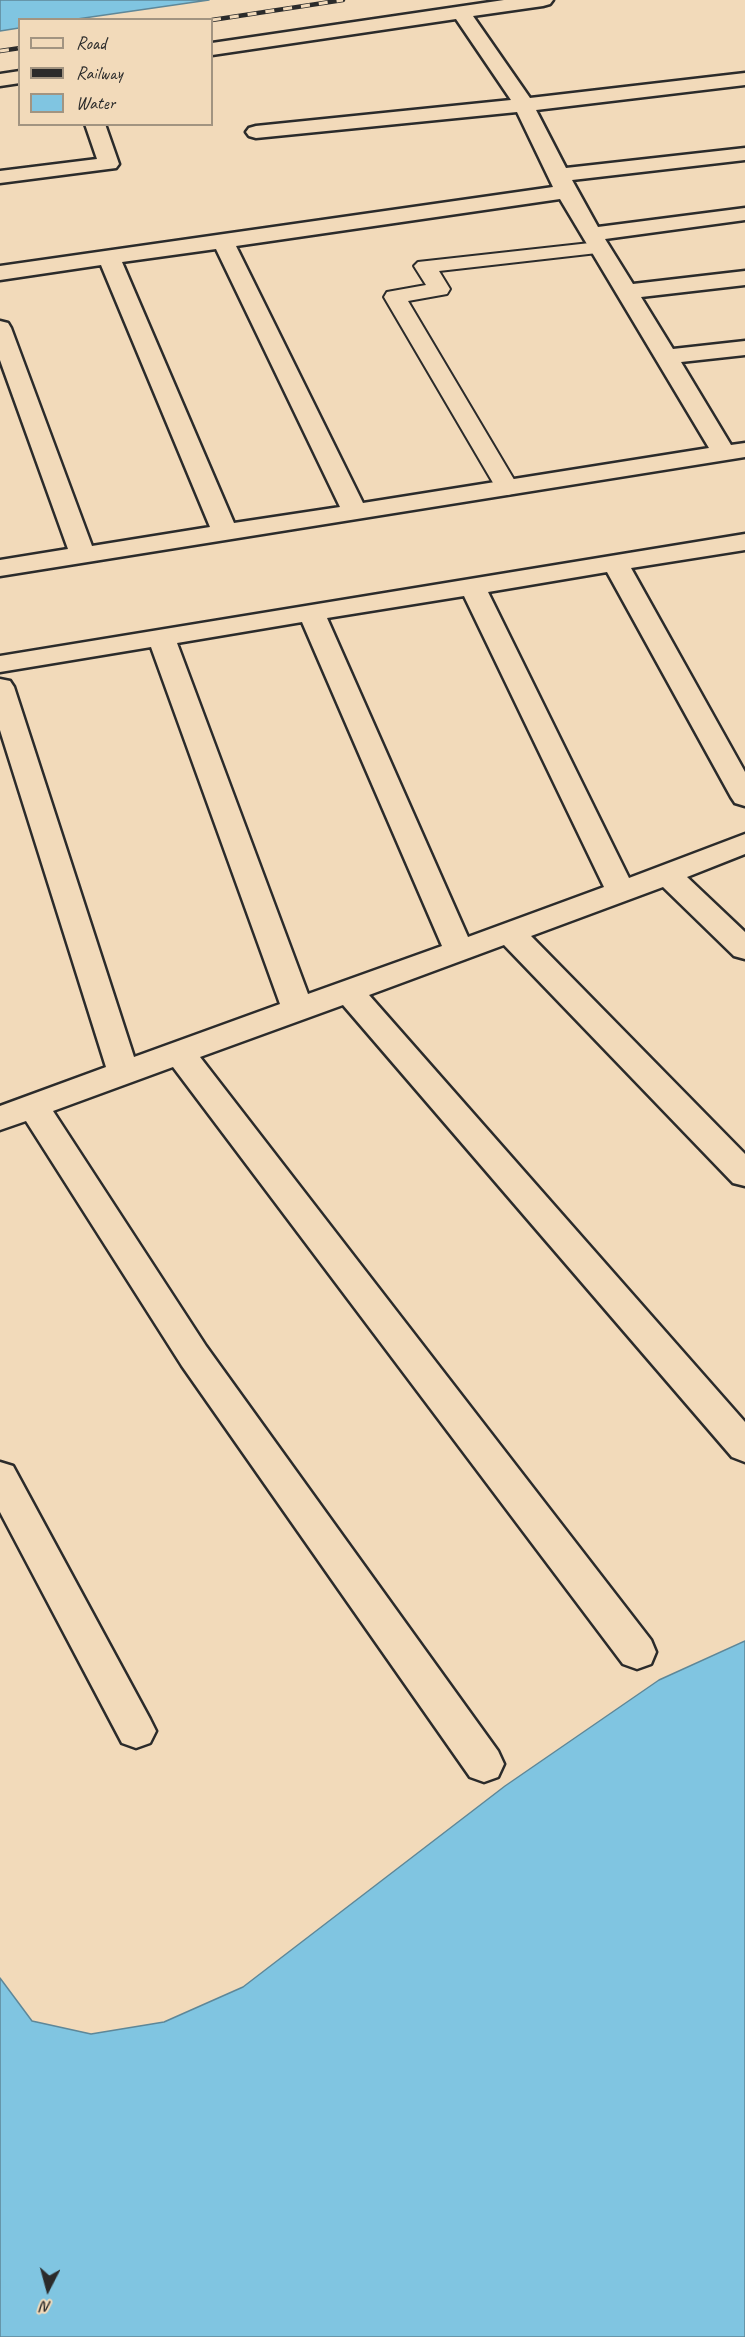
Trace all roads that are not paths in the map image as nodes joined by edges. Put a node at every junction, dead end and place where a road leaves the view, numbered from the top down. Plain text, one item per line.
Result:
1 (543, 0) edge
2 (461, 12) junction
3 (213, 49) edge
4 (18, 77) edge
5 (745, 79) edge
6 (0, 80) edge
7 (524, 105) junction
8 (96, 126) edge
9 (256, 132) dead end
10 (745, 154) edge
11 (0, 177) edge
12 (562, 183) junction
13 (745, 214) edge
14 (223, 241) junction
15 (595, 241) junction
16 (109, 257) junction
17 (0, 273) edge
18 (745, 278) edge
19 (626, 292) junction
20 (0, 328) edge
21 (745, 348) edge
22 (666, 357) junction
23 (734, 452) edge
24 (507, 488) junction
25 (355, 512) junction
26 (225, 532) junction
27 (745, 542) edge
28 (84, 555) junction
29 (615, 563) junction
30 (0, 568) edge
31 (473, 587) junction
32 (311, 613) junction
33 (161, 638) junction
34 (0, 664) edge
35 (0, 687) edge
36 (745, 797) edge
37 (745, 843) edge
38 (667, 874) junction
39 (621, 892) junction
40 (510, 933) junction
41 (745, 949) edge
42 (459, 951) junction
43 (349, 992) junction
44 (298, 1010) junction
45 (180, 1053) junction
46 (124, 1074) junction
47 (33, 1105) junction
48 (0, 1118) edge
49 (745, 1174) edge
50 (745, 1447) edge
51 (0, 1477) edge
52 (637, 1652) dead end
53 (136, 1731) dead end
54 (484, 1764) dead end

1 - 2 street
2 - 3 street
2 - 7 street
4 - 6 street
5 - 7 street
7 - 9 street
7 - 12 street
8 - 11 street
10 - 12 street
12 - 14 street
12 - 15 street
13 - 15 street
14 - 16 street
14 - 25 street
15 - 19 street
15 - 24 lane
16 - 17 street
16 - 26 street
18 - 19 street
19 - 22 street
20 - 28 street
21 - 22 street
22 - 23 street
23 - 24 street
24 - 25 street
25 - 26 street
26 - 28 street
27 - 29 street
28 - 30 street
29 - 31 street
29 - 36 street
31 - 32 street
31 - 39 street
32 - 33 street
32 - 42 street
33 - 34 street
33 - 44 street
35 - 46 street
37 - 38 street
38 - 39 street
38 - 41 street
39 - 40 street
40 - 42 street
40 - 49 street
42 - 43 street
43 - 44 street
43 - 50 street
44 - 45 street
45 - 46 street
45 - 52 street
46 - 47 street
47 - 48 street
47 - 54 street
51 - 53 street

